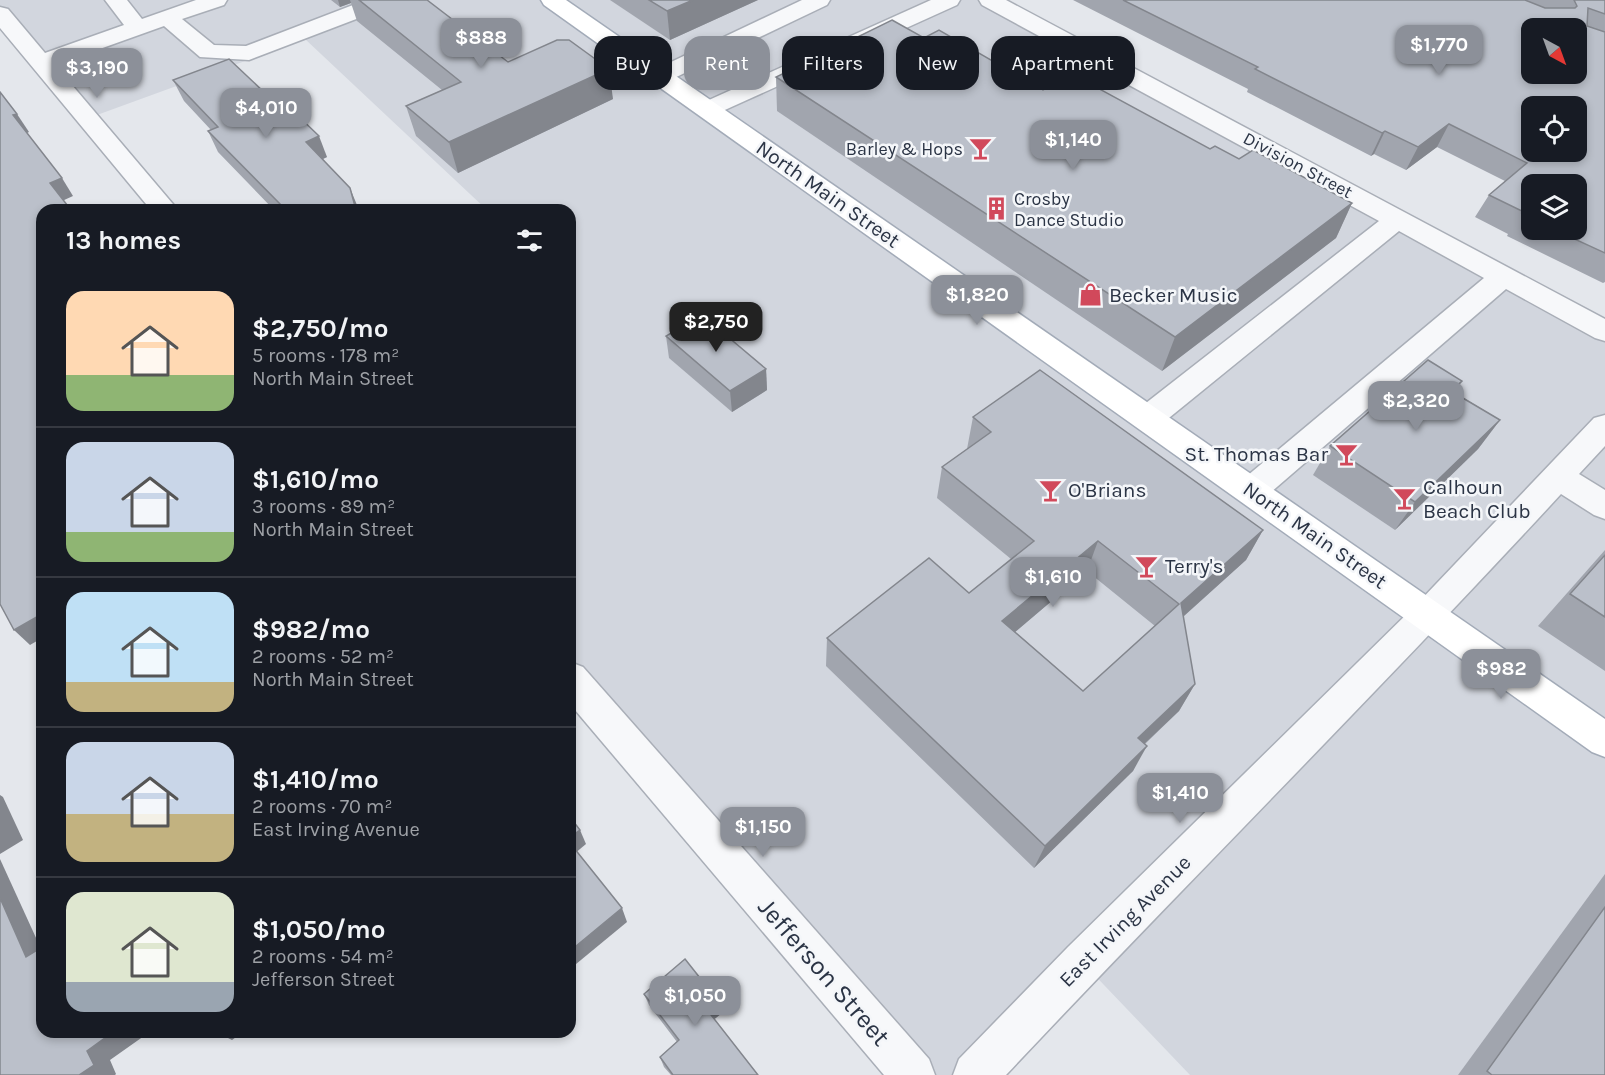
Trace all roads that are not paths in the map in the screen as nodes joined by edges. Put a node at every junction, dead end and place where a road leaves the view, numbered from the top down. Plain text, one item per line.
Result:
1 (116, 0) edge
2 (216, 0) edge
3 (384, 0) edge
4 (552, 0) edge
5 (819, 0) edge
6 (949, 0) edge
7 (990, 0) edge
8 (0, 14) edge
9 (167, 18) junction
10 (137, 28) junction
11 (603, 36) edge
12 (40, 63) junction
13 (672, 70) edge
14 (672, 84) edge
15 (708, 109) junction
16 (160, 204) edge
17 (1398, 219) junction
18 (1504, 276) junction
19 (1605, 331) edge
20 (1148, 418) junction
21 (1605, 426) edge
22 (1558, 477) junction
23 (1252, 490) junction
24 (1605, 506) edge
25 (1428, 615) junction
26 (576, 685) edge
27 (1605, 740) edge
28 (913, 1075) edge
29 (975, 1075) edge

1 - 10 street
2 - 9 street
3 - 9 street
4 - 11 main road, North Main Street
5 - 13 street
6 - 15 street
7 - 17 street, Division Street
8 - 12 street
9 - 10 street
10 - 12 street
12 - 16 street
14 - 15 main road, North Main Street
15 - 20 main road, North Main Street
17 - 18 street, Division Street
17 - 20 street
18 - 19 street, Division Street
18 - 23 street
20 - 23 main road, North Main Street
21 - 22 street, East Irving Avenue
22 - 24 street
22 - 25 street, East Irving Avenue
23 - 25 main road, North Main Street
25 - 27 main road, North Main Street
25 - 29 street, East Irving Avenue
26 - 28 street, Jefferson Street

